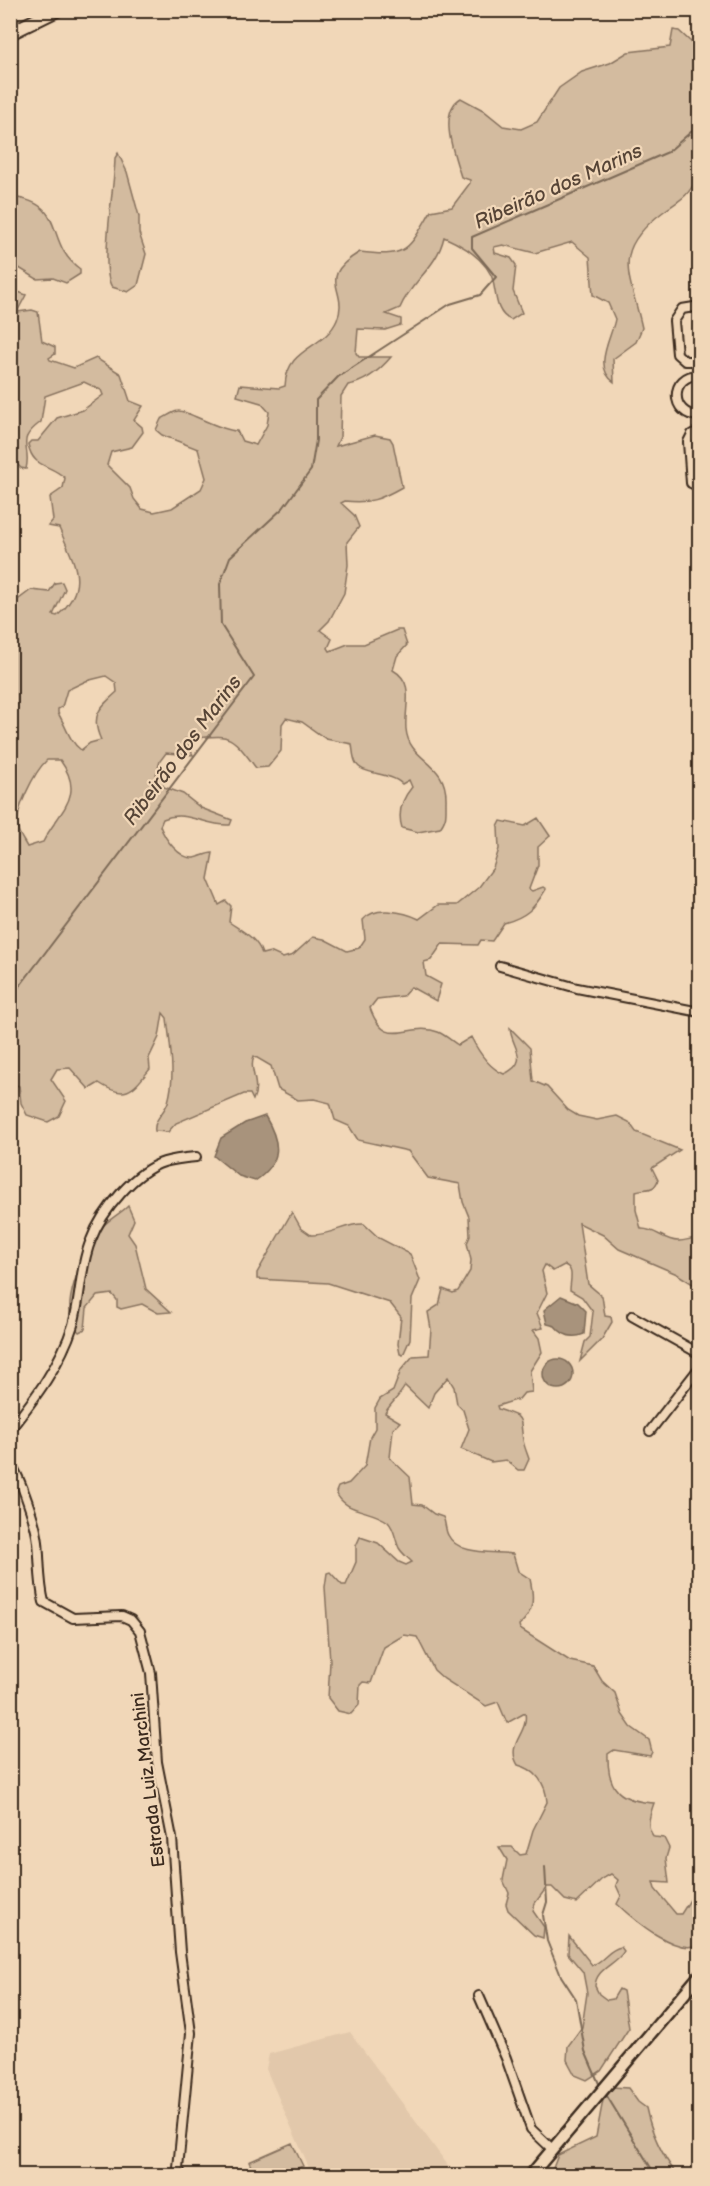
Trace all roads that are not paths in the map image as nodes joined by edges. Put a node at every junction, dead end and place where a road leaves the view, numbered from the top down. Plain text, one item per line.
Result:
1 (57, 10) edge
2 (10, 33) edge
3 (699, 306) edge
4 (699, 361) edge
5 (699, 375) edge
6 (699, 416) edge
7 (699, 431) edge
8 (699, 487) edge
9 (699, 549) edge
10 (699, 554) edge
11 (500, 966) dead end
12 (699, 1012) edge
13 (196, 1157) dead end
14 (632, 1316) dead end
15 (699, 1354) edge
16 (699, 1367) edge
17 (10, 1430) edge
18 (650, 1431) dead end
19 (10, 1463) edge
20 (699, 1975) edge
21 (479, 1995) dead end
22 (551, 2148) junction
23 (182, 2175) edge
24 (530, 2175) edge

1 - 2 main road
3 - 4 street
5 - 6 street
7 - 8 street
9 - 10 street
11 - 12 street
13 - 17 street
14 - 15 street
16 - 18 street
19 - 23 street, Estrada Luiz Marchini
20 - 22 main road
21 - 22 street
22 - 24 main road

